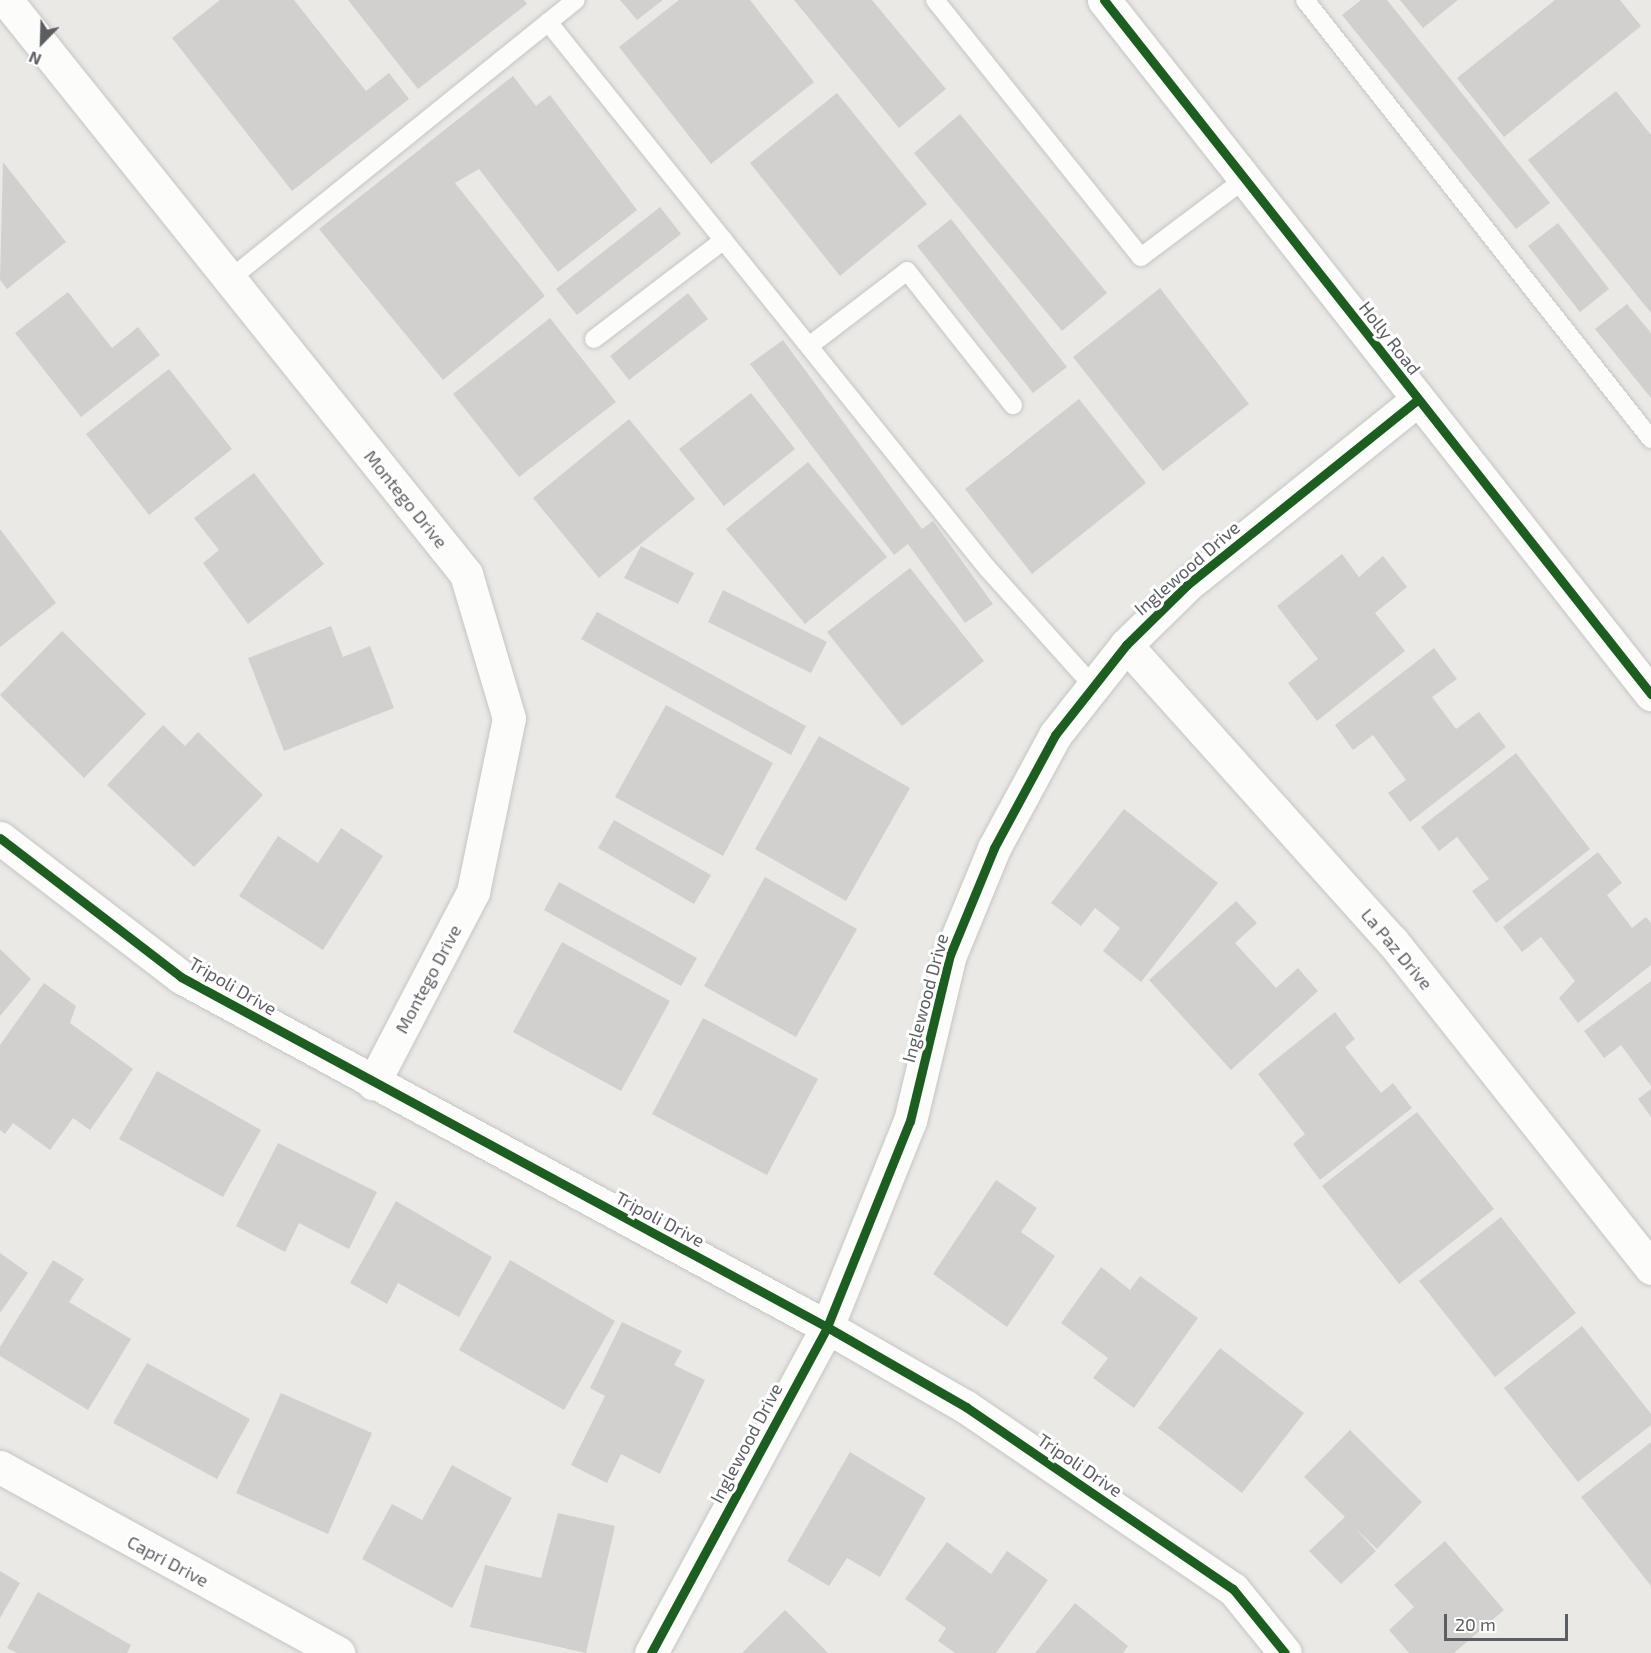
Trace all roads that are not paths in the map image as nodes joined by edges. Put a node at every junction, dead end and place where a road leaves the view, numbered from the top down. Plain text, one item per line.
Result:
1 (6, 0) edge
2 (576, 0) edge
3 (935, 0) edge
4 (1104, 0) edge
5 (1305, 0) edge
6 (549, 22) junction
7 (1245, 179) junction
8 (724, 240) junction
9 (230, 279) junction
10 (594, 339) dead end
11 (809, 346) junction
12 (1417, 400) junction
13 (1013, 405) dead end
14 (1651, 439) edge
15 (1126, 645) junction
16 (1094, 686) junction
17 (1651, 694) edge
18 (0, 838) edge
19 (373, 1083) junction
20 (1651, 1268) edge
21 (827, 1328) junction
22 (0, 1467) edge
23 (338, 1653) edge
24 (651, 1653) edge
25 (1285, 1653) edge

1 - 9 street, Montego Drive
2 - 6 lane
3 - 7 lane
4 - 7 street, Holly Road
5 - 14 lane
6 - 8 lane
6 - 9 lane
7 - 12 street, Holly Road
8 - 10 lane
8 - 11 lane
9 - 19 street, Montego Drive
11 - 13 lane
11 - 16 lane
12 - 15 street, Inglewood Drive
12 - 17 street, Holly Road
15 - 16 street, Inglewood Drive
15 - 20 street, La Paz Drive
16 - 21 street, Inglewood Drive
18 - 19 street, Tripoli Drive
19 - 21 street, Tripoli Drive
21 - 24 street, Inglewood Drive
21 - 25 street, Tripoli Drive
22 - 23 street, Capri Drive

